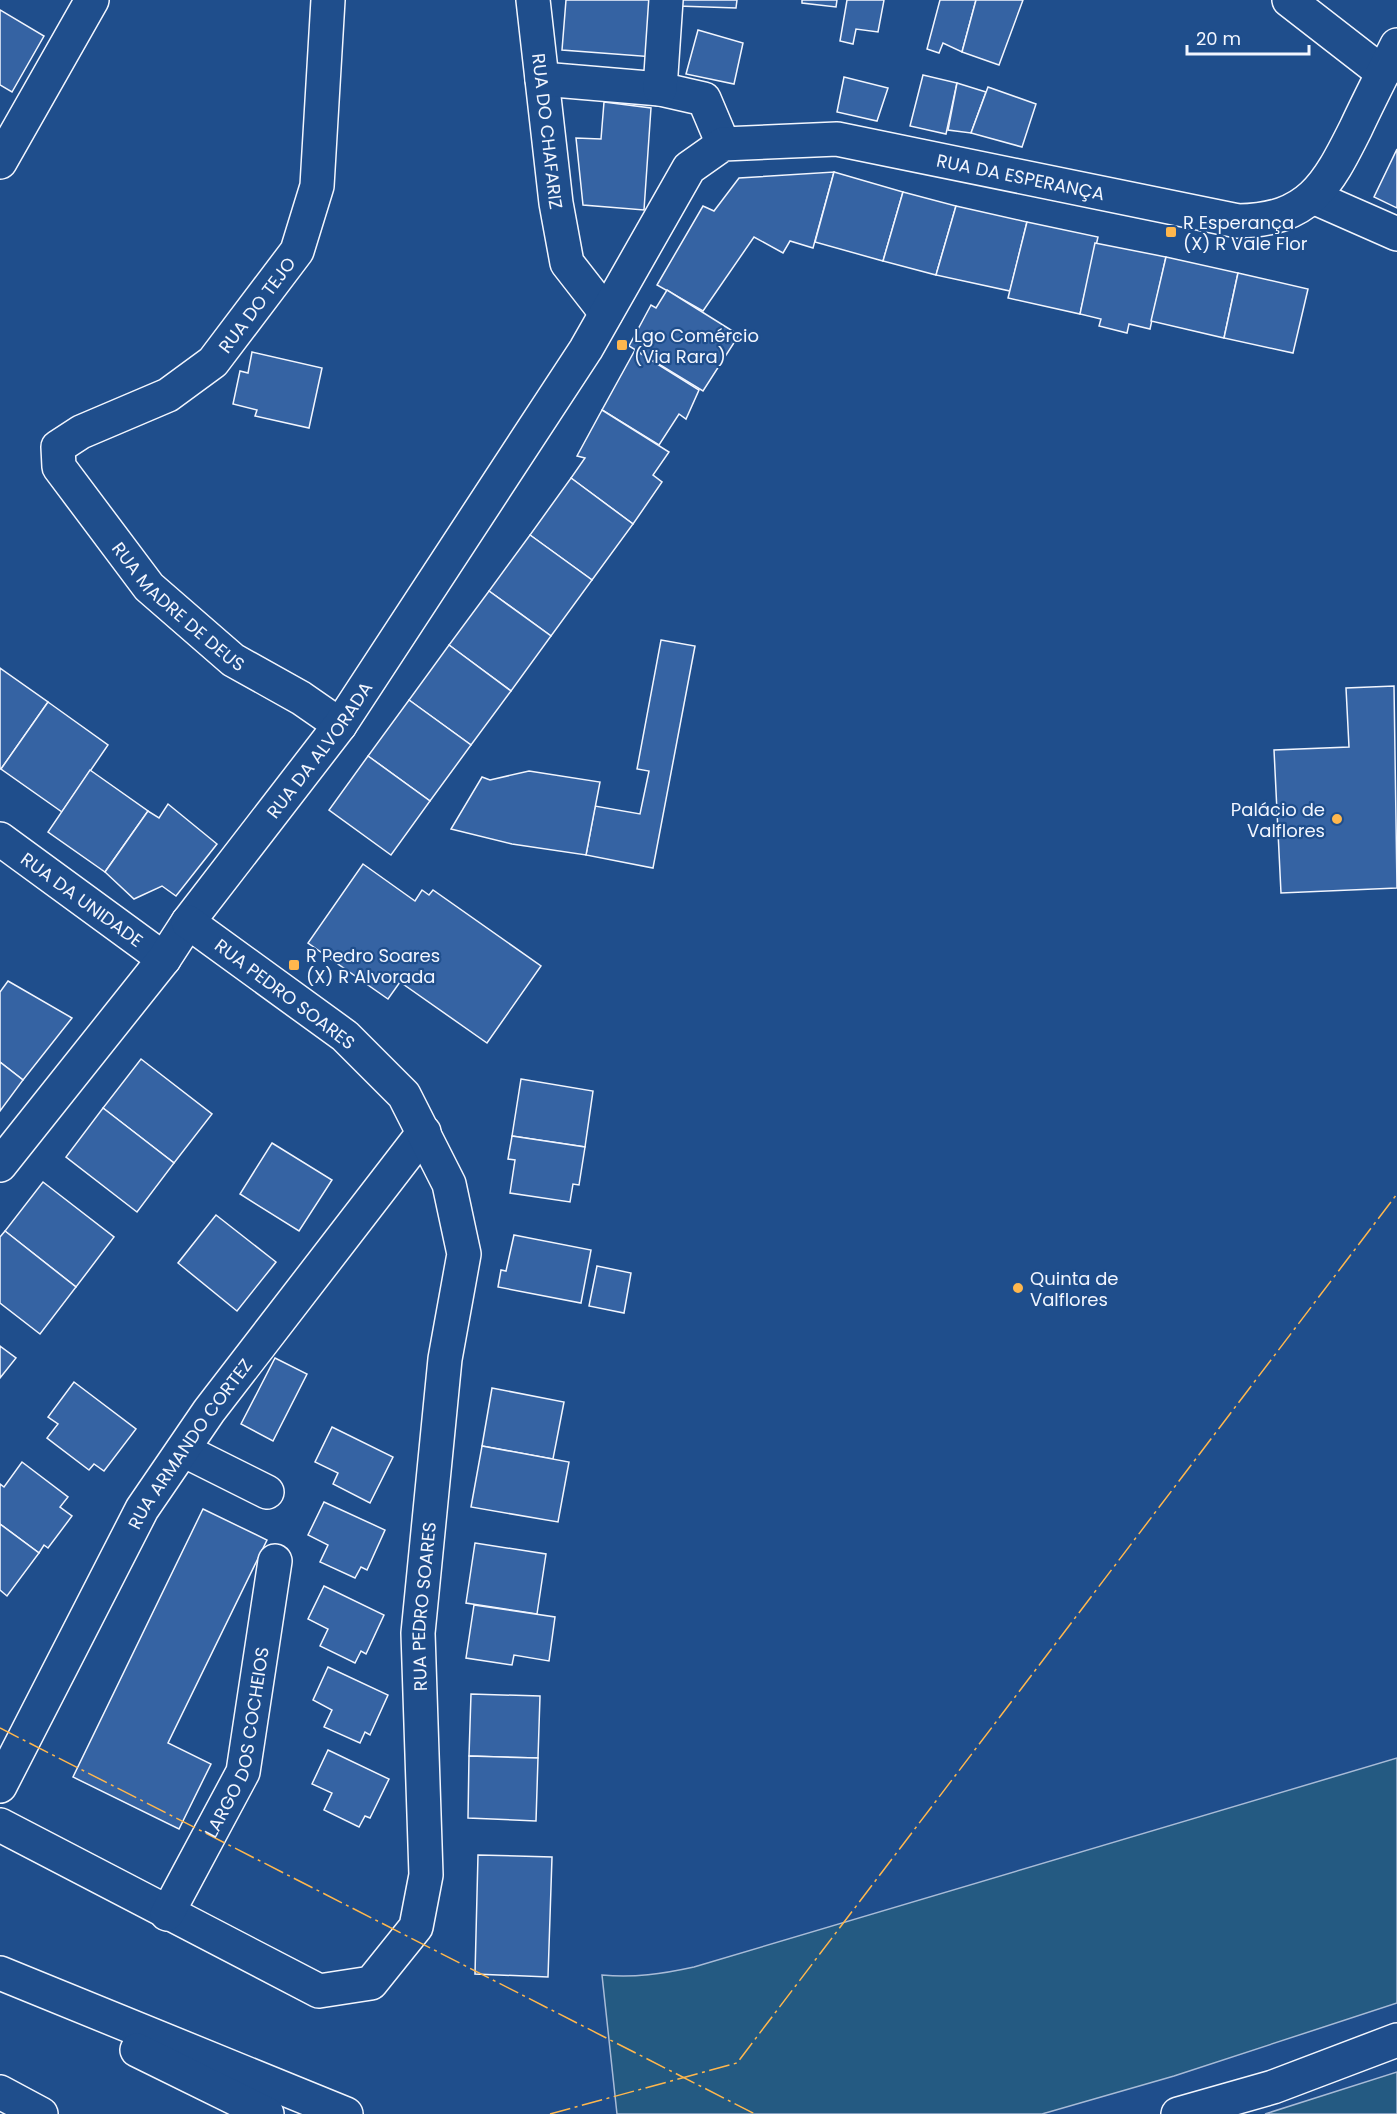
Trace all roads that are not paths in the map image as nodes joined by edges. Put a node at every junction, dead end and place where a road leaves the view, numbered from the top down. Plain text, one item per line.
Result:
1 (92, 0) edge
2 (328, 0) edge
3 (533, 0) edge
4 (666, 0) edge
5 (1289, 0) edge
6 (1390, 59) edge
7 (542, 79) junction
8 (660, 89) junction
9 (723, 144) junction
10 (0, 162) edge
11 (1314, 197) junction
12 (1397, 234) edge
13 (606, 313) junction
14 (58, 447) joint
15 (340, 725) junction
16 (0, 839) edge
17 (188, 922) junction
18 (164, 959) junction
19 (424, 1132) junction
20 (0, 1165) edge
21 (183, 1450) junction
22 (267, 1492) dead end
23 (275, 1561) dead end
24 (0, 1786) edge
25 (0, 1825) edge
26 (167, 1914) junction
27 (0, 1973) edge
28 (0, 1984) edge
29 (1397, 2040) edge
30 (0, 2092) edge
31 (41, 2114) edge
32 (267, 2114) edge
33 (346, 2114) edge
34 (1178, 2114) edge

1 - 10 main road
2 - 14 main road, RUA DO TEJO
3 - 7 main road, RUA DO CHAFARIZ
4 - 8 main road
5 - 6 main road
6 - 11 main road
7 - 8 main road
7 - 13 main road, RUA DO CHAFARIZ
8 - 9 main road
9 - 11 main road, RUA DA ESPERANÇA
9 - 13 main road, RUA DA ALVORADA
11 - 12 main road
13 - 15 main road, RUA DA ALVORADA
14 - 15 main road, RUA MADRE DE DEUS
15 - 17 main road, RUA DA ALVORADA
16 - 18 main road, RUA DA UNIDADE
17 - 18 main road, RUA DA ALVORADA
17 - 19 main road, RUA PEDRO SOARES
18 - 20 main road, RUA DA ALVORADA
19 - 21 main road, RUA ARMANDO CORTEZ
19 - 26 main road, RUA PEDRO SOARES
21 - 22 main road
21 - 24 main road, RUA ARMANDO CORTEZ
23 - 26 main road, LARGO DOS COCHEIOS
25 - 26 main road, RUA PEDRO SOARES
27 - 33 main road
28 - 32 main road
29 - 34 main road
30 - 31 main road

